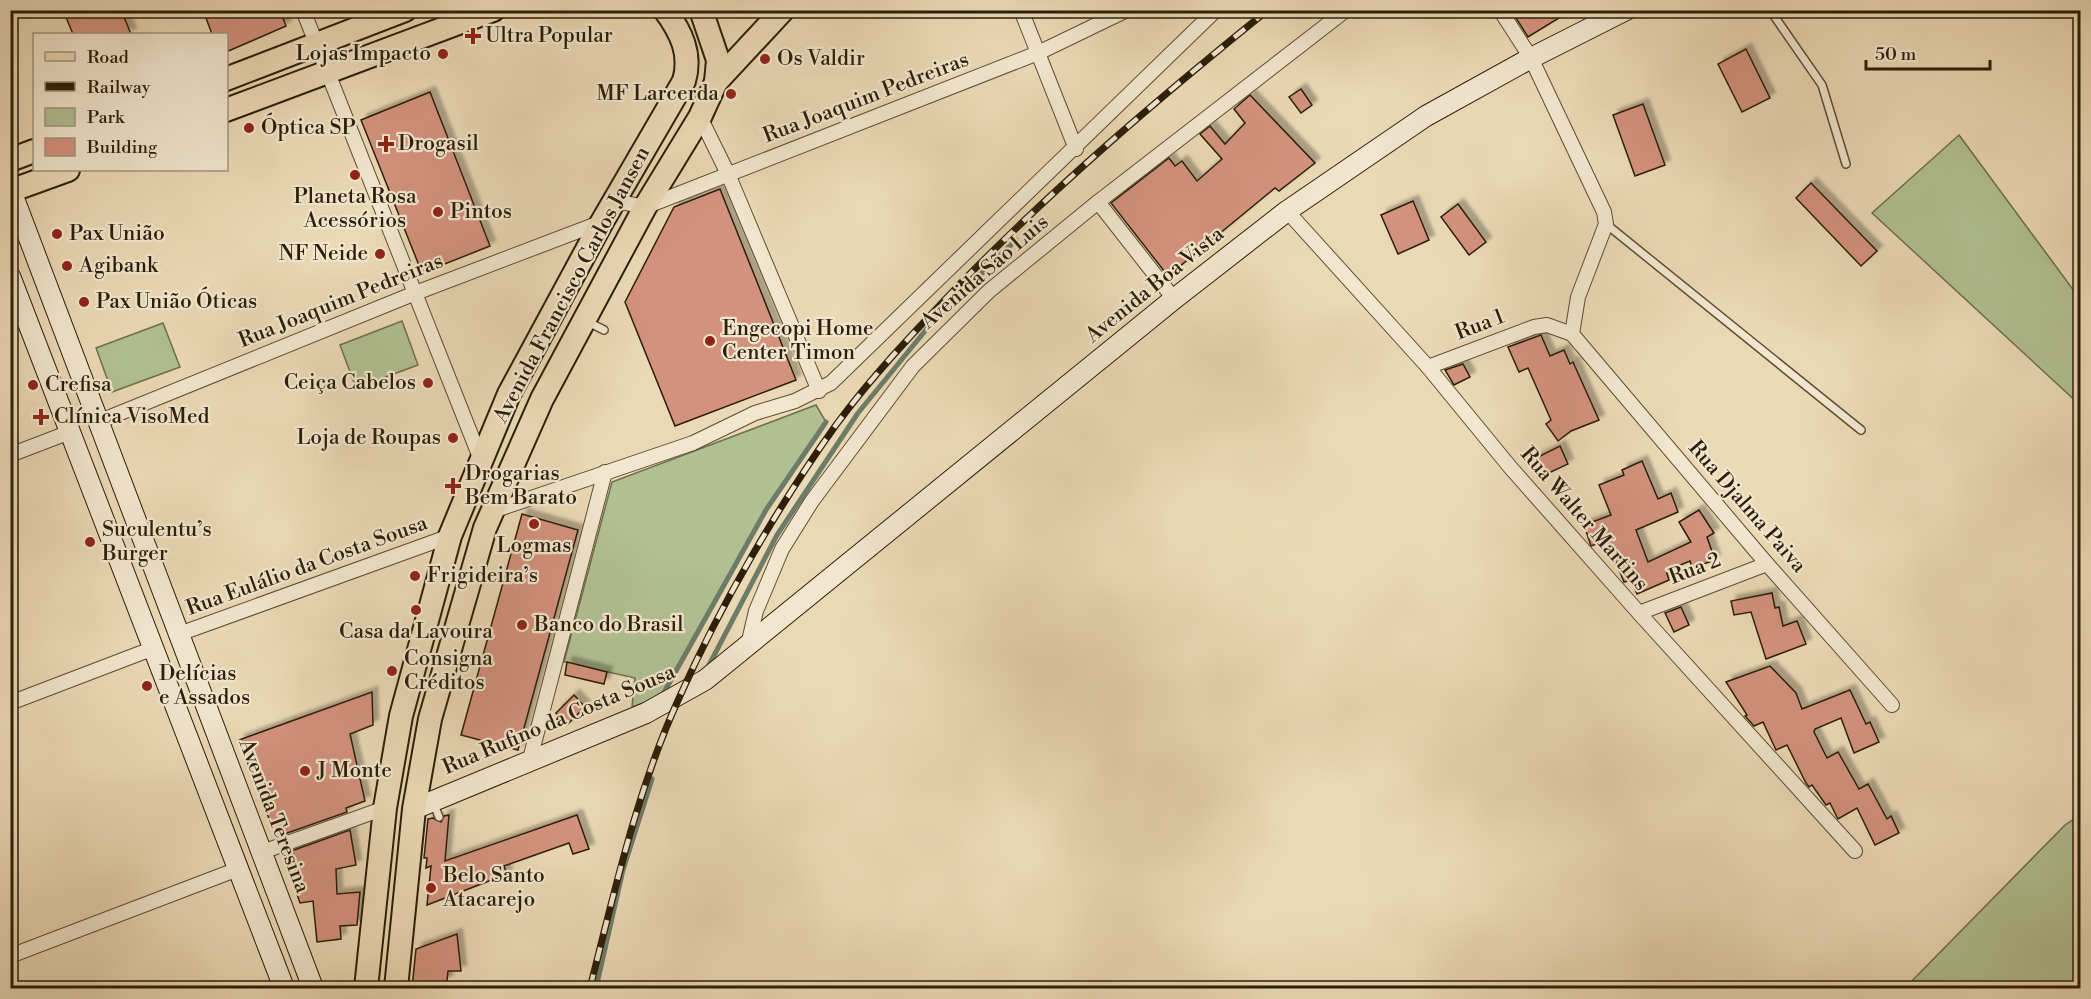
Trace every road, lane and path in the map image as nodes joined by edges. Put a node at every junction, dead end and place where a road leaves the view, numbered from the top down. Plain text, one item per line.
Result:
1 (303, 10) edge
2 (405, 10) edge
3 (493, 10) edge
4 (664, 10) edge
5 (783, 10) edge
6 (1021, 10) edge
7 (1126, 10) edge
8 (1216, 10) edge
9 (1346, 10) edge
10 (1500, 10) edge
11 (1626, 10) edge
12 (1770, 10) edge
13 (706, 13) edge
14 (317, 45) junction
15 (1038, 53) junction
16 (1531, 58) junction
17 (328, 72) junction
18 (228, 78) edge
19 (716, 82) junction
20 (228, 109) edge
21 (700, 117) junction
22 (1076, 149) junction
23 (33, 151) edge
24 (10, 160) edge
25 (1846, 164) dead end
26 (65, 171) edge
27 (728, 174) junction
28 (11, 190) edge
29 (616, 201) junction
30 (1098, 202) junction
31 (645, 207) junction
32 (1287, 211) junction
33 (602, 222) junction
34 (1606, 224) junction
35 (10, 276) edge
36 (413, 294) junction
37 (1174, 299) junction
38 (584, 319) junction
39 (604, 330) dead end
40 (1572, 334) junction
41 (1428, 367) junction
42 (819, 391) junction
43 (98, 422) junction
44 (1861, 430) dead end
45 (70, 432) junction
46 (10, 455) edge
47 (481, 460) junction
48 (605, 472) junction
49 (493, 511) junction
50 (450, 536) junction
51 (149, 552) junction
52 (121, 563) junction
53 (1767, 564) junction
54 (1639, 614) junction
55 (179, 634) junction
56 (748, 647) junction
57 (154, 648) junction
58 (10, 703) edge
59 (1892, 705) dead end
60 (531, 759) junction
61 (233, 776) junction
62 (206, 786) junction
63 (385, 808) junction
64 (429, 809) junction
65 (1855, 851) dead end
66 (262, 852) junction
67 (238, 870) junction
68 (373, 917) junction
69 (402, 920) junction
70 (10, 956) edge
71 (284, 988) edge
72 (313, 988) edge
73 (366, 988) edge
74 (396, 988) edge

1 - 14 street
2 - 14 main road
3 - 17 main road
4 - 29 main road, Avenida Francisco Carlos Jansen
5 - 19 main road, Avenida Francisco Carlos Jansen
6 - 15 street
7 - 15 street, Rua Joaquim Pedreiras
8 - 22 street, Avenida São Luis
9 - 30 street, Avenida São Luis
10 - 16 street
11 - 16 main road, Avenida Boa Vista
12 - 25 lane
13 - 19 main road, Avenida Francisco Carlos Jansen
14 - 17 street
14 - 18 main road
15 - 22 street
15 - 27 street, Rua Joaquim Pedreiras
16 - 32 main road, Avenida Boa Vista
16 - 34 street
17 - 20 main road
17 - 36 street
19 - 21 main road, Avenida Francisco Carlos Jansen
21 - 27 street
21 - 31 main road, Avenida Francisco Carlos Jansen
22 - 42 street, Avenida São Luis
23 - 24 main road
26 - 28 main road
27 - 31 street, Rua Joaquim Pedreiras
27 - 42 street
28 - 43 main road, Avenida Teresina
29 - 31 street
29 - 33 main road, Avenida Francisco Carlos Jansen
30 - 37 street
30 - 56 street, Avenida São Luis
31 - 38 main road, Avenida Francisco Carlos Jansen
32 - 37 main road, Avenida Boa Vista
32 - 41 street, Rua Walter Martins
33 - 36 street, Rua Joaquim Pedreiras
33 - 47 main road, Avenida Francisco Carlos Jansen
34 - 40 street
34 - 44 lane
35 - 45 main road
36 - 43 street, Rua Joaquim Pedreiras
36 - 47 street
37 - 56 main road, Avenida Boa Vista
38 - 39 lane
38 - 49 main road, Avenida Francisco Carlos Jansen
40 - 41 street, Rua 1
40 - 53 street, Rua Djalma Paiva
41 - 54 street, Rua Walter Martins
42 - 48 street, Avenida São Luis
43 - 51 main road, Avenida Teresina
45 - 46 street
45 - 52 main road
47 - 50 main road, Avenida Francisco Carlos Jansen
48 - 49 street, Avenida São Luis
48 - 60 street
49 - 64 main road, Avenida Francisco Carlos Jansen
50 - 55 street, Rua Eulálio da Costa Sousa
50 - 63 main road, Avenida Francisco Carlos Jansen
51 - 52 main road
51 - 55 main road, Avenida Teresina
52 - 57 main road
53 - 54 street, Rua 2
53 - 59 street, Rua Djalma Paiva
54 - 65 street, Rua Walter Martins
55 - 61 main road, Avenida Teresina
56 - 60 main road, Rua Rufino da Costa Sousa
57 - 58 street
57 - 62 main road
60 - 64 main road, Rua Rufino da Costa Sousa
61 - 62 main road
61 - 66 main road, Avenida Teresina
62 - 67 main road
63 - 66 street
63 - 68 main road, Avenida Francisco Carlos Jansen
64 - 69 main road, Avenida Francisco Carlos Jansen
66 - 72 main road, Avenida Teresina
67 - 70 street
67 - 71 main road
68 - 69 main road
68 - 73 main road, Avenida Francisco Carlos Jansen
69 - 74 main road, Avenida Francisco Carlos Jansen

